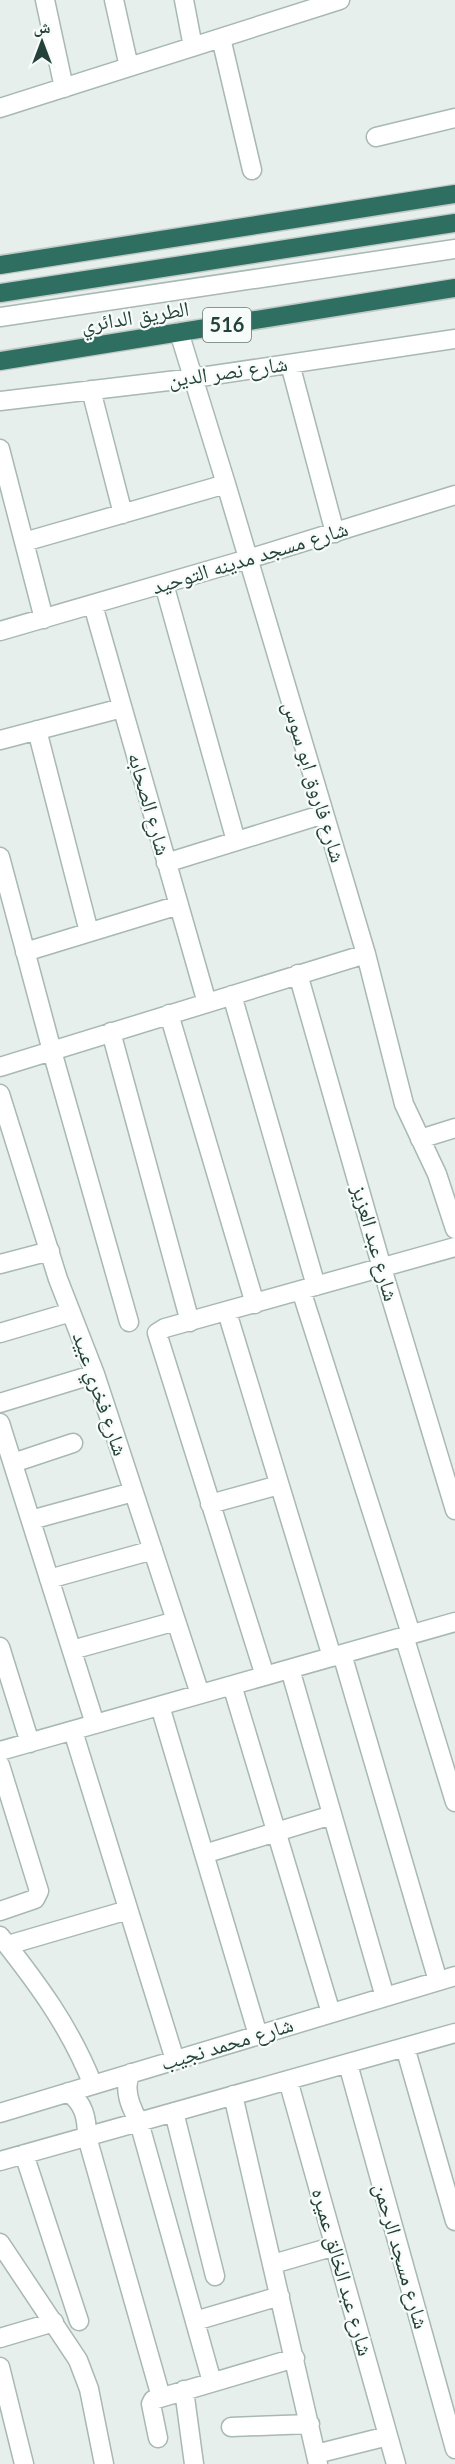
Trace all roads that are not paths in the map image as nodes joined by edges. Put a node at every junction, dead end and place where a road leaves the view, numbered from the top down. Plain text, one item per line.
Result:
1 (45, 0) edge
2 (114, 0) edge
3 (184, 0) edge
4 (280, 0) edge
5 (339, 0) edge
6 (282, 19) junction
7 (221, 38) junction
8 (193, 46) junction
9 (129, 67) junction
10 (64, 88) junction
11 (0, 108) edge
12 (455, 118) edge
13 (376, 137) dead end
14 (252, 170) dead end
15 (455, 194) edge
16 (455, 223) edge
17 (455, 249) edge
18 (0, 265) edge
19 (455, 288) edge
20 (0, 293) edge
21 (0, 317) edge
22 (178, 332) junction
23 (455, 339) edge
24 (0, 361) edge
25 (291, 364) junction
26 (194, 378) junction
27 (91, 390) junction
28 (0, 401) edge
29 (0, 449) edge
30 (226, 484) junction
31 (455, 495) edge
32 (123, 514) junction
33 (335, 533) junction
34 (24, 542) junction
35 (248, 559) junction
36 (164, 584) junction
37 (93, 605) junction
38 (44, 619) junction
39 (0, 631) edge
40 (122, 708) junction
41 (37, 730) junction
42 (0, 740) edge
43 (324, 814) junction
44 (237, 842) junction
45 (0, 857) edge
46 (166, 863) junction
47 (178, 905) junction
48 (89, 932) junction
49 (25, 952) junction
50 (366, 954) junction
51 (298, 974) junction
52 (232, 995) junction
53 (207, 1003) junction
54 (169, 1014) junction
55 (111, 1032) junction
56 (52, 1051) junction
57 (0, 1066) edge
58 (0, 1094) edge
59 (455, 1128) edge
60 (420, 1139) junction
61 (452, 1210) edge
62 (455, 1229) edge
63 (455, 1247) edge
64 (50, 1251) junction
65 (0, 1264) edge
66 (382, 1268) junction
67 (309, 1288) junction
68 (255, 1304) junction
69 (71, 1312) junction
70 (227, 1312) junction
71 (129, 1322) dead end
72 (190, 1322) junction
73 (0, 1333) edge
74 (95, 1374) junction
75 (0, 1403) edge
76 (0, 1423) edge
77 (73, 1443) dead end
78 (13, 1463) junction
79 (279, 1485) junction
80 (133, 1492) junction
81 (210, 1504) junction
82 (455, 1510) edge
83 (31, 1520) junction
84 (153, 1550) junction
85 (50, 1580) junction
86 (176, 1620) junction
87 (455, 1622) edge
88 (408, 1636) junction
89 (0, 1647) edge
90 (72, 1650) junction
91 (337, 1655) junction
92 (290, 1669) junction
93 (265, 1676) junction
94 (232, 1685) junction
95 (200, 1694) junction
96 (160, 1706) junction
97 (95, 1724) junction
98 (73, 1731) junction
99 (30, 1743) junction
100 (0, 1751) edge
101 (0, 1765) edge
102 (455, 1802) edge
103 (332, 1815) junction
104 (277, 1832) junction
105 (204, 1854) junction
106 (129, 1910) junction
107 (0, 1911) edge
108 (4, 1941) edge
109 (446, 1978) edge
110 (385, 1997) junction
111 (331, 2013) junction
112 (455, 2033) edge
113 (258, 2035) junction
114 (405, 2047) junction
115 (175, 2060) junction
116 (348, 2064) junction
117 (131, 2073) junction
118 (288, 2080) junction
119 (93, 2085) junction
120 (68, 2092) junction
121 (233, 2095) junction
122 (174, 2112) junction
123 (0, 2113) edge
124 (139, 2122) junction
125 (87, 2137) junction
126 (24, 2154) junction
127 (0, 2161) edge
128 (455, 2221) edge
129 (0, 2243) edge
130 (334, 2247) junction
131 (273, 2264) junction
132 (8, 2269) edge
133 (215, 2276) dead end
134 (280, 2296) junction
135 (79, 2321) dead end
136 (195, 2321) junction
137 (54, 2322) junction
138 (0, 2338) edge
139 (295, 2358) junction
140 (0, 2367) edge
141 (212, 2382) junction
142 (184, 2390) junction
143 (161, 2397) junction
144 (310, 2424) junction
145 (231, 2427) dead end
146 (388, 2436) junction
147 (158, 2438) dead end
148 (455, 2448) edge
149 (317, 2459) edge
150 (24, 2464) edge
151 (104, 2464) edge
152 (194, 2464) edge
153 (396, 2464) edge

1 - 10 street
2 - 9 street
3 - 8 street
4 - 6 street
5 - 6 street
6 - 7 street
7 - 8 street
7 - 14 street
8 - 9 street
9 - 10 street
10 - 11 street
12 - 13 street
15 - 18 highway
16 - 20 highway, الطريق الدائري
17 - 21 street
19 - 22 highway, الطريق الدائري / 516
22 - 24 highway, الطريق الدائري / 516
22 - 26 street, شارع فاروق ابو سوس
23 - 25 street, شارع نصر الدين
25 - 26 street, شارع نصر الدين
25 - 33 street
26 - 27 street, شارع نصر الدين
26 - 30 street, شارع فاروق ابو سوس
27 - 28 street, شارع نصر الدين
27 - 32 street
29 - 34 street
30 - 32 street
30 - 35 street, شارع فاروق ابو سوس
31 - 33 street, شارع مسجد مدينه التوحيد
32 - 34 street
33 - 35 street, شارع مسجد مدينه التوحيد
34 - 38 street
35 - 36 street, شارع مسجد مدينه التوحيد
35 - 43 street, شارع فاروق ابو سوس
36 - 37 street, شارع مسجد مدينه التوحيد
36 - 44 street
37 - 38 street, شارع مسجد مدينه التوحيد
37 - 40 street, شارع الصحابه
38 - 39 street, شارع مسجد مدينه التوحيد
40 - 41 street
40 - 46 street, شارع الصحابه
41 - 42 street
41 - 48 street
43 - 44 street
43 - 50 street, شارع فاروق ابو سوس
44 - 46 street
45 - 49 street
46 - 47 street, شارع الصحابه
47 - 48 street
47 - 53 street, شارع الصحابه
48 - 49 street
49 - 56 street
50 - 51 street
50 - 60 street, شارع فاروق ابو سوس
51 - 52 street
51 - 66 street, شارع عبد العزيز
52 - 53 street
52 - 67 street
53 - 54 street
54 - 55 street
54 - 68 street
55 - 56 street
55 - 72 street
56 - 57 street
56 - 71 street
58 - 64 street, شارع فخري عبيد
59 - 60 street
60 - 61 street, شارع فاروق ابو سوس
61 - 62 street, شارع فاروق ابو سوس
63 - 66 street
64 - 65 street
64 - 69 street, شارع فخري عبيد
66 - 67 street
66 - 82 street, شارع عبد العزيز
67 - 68 street
67 - 88 street
68 - 70 street
69 - 73 street
69 - 74 street, شارع فخري عبيد
70 - 72 street
70 - 79 street
72 - 81 street
74 - 75 street
74 - 80 street, شارع فخري عبيد
76 - 78 street
77 - 78 street
78 - 83 street
79 - 81 street
79 - 91 street
80 - 83 street
80 - 84 street, شارع فخري عبيد
81 - 93 street
83 - 85 street
84 - 85 street
84 - 86 street, شارع فخري عبيد
85 - 90 street
86 - 90 street
86 - 95 street, شارع فخري عبيد
87 - 88 street
88 - 91 street
88 - 102 street
89 - 99 street
90 - 97 street
91 - 92 street
91 - 109 street
92 - 93 street
92 - 103 street
93 - 94 street
94 - 95 street
94 - 104 street
95 - 96 street
96 - 97 street
96 - 105 street
97 - 98 street
98 - 99 street
98 - 106 street
99 - 100 street
101 - 107 street
103 - 104 street
103 - 110 street
104 - 105 street
104 - 111 street
105 - 113 street
106 - 108 street
106 - 115 street
108 - 119 street
109 - 110 street, شارع محمد نجيب
110 - 111 street, شارع محمد نجيب
111 - 113 street, شارع محمد نجيب
112 - 114 street
113 - 115 street, شارع محمد نجيب
114 - 116 street
114 - 128 street
115 - 117 street, شارع محمد نجيب
116 - 118 street
116 - 148 street, شارع مسجد الرحمن
117 - 119 street, شارع محمد نجيب
117 - 124 street
118 - 121 street
118 - 130 street, شارع عبد الخالق عميره
119 - 120 street, شارع محمد نجيب
120 - 123 street, شارع محمد نجيب
120 - 125 street
121 - 122 street
121 - 131 street
122 - 124 street
122 - 133 street
124 - 125 street
124 - 136 street
125 - 126 street
125 - 143 street
126 - 127 street
126 - 135 street
129 - 132 street
130 - 131 street
130 - 146 street, شارع عبد الخالق عميره
131 - 134 street
132 - 137 street
134 - 136 street
134 - 139 street
136 - 141 street
137 - 138 street
137 - 151 street
139 - 141 street
139 - 144 street
140 - 150 street
141 - 142 street
142 - 143 street
142 - 152 street
143 - 147 street
144 - 145 street
144 - 149 street
146 - 149 street
146 - 153 street, شارع عبد الخالق عميره

